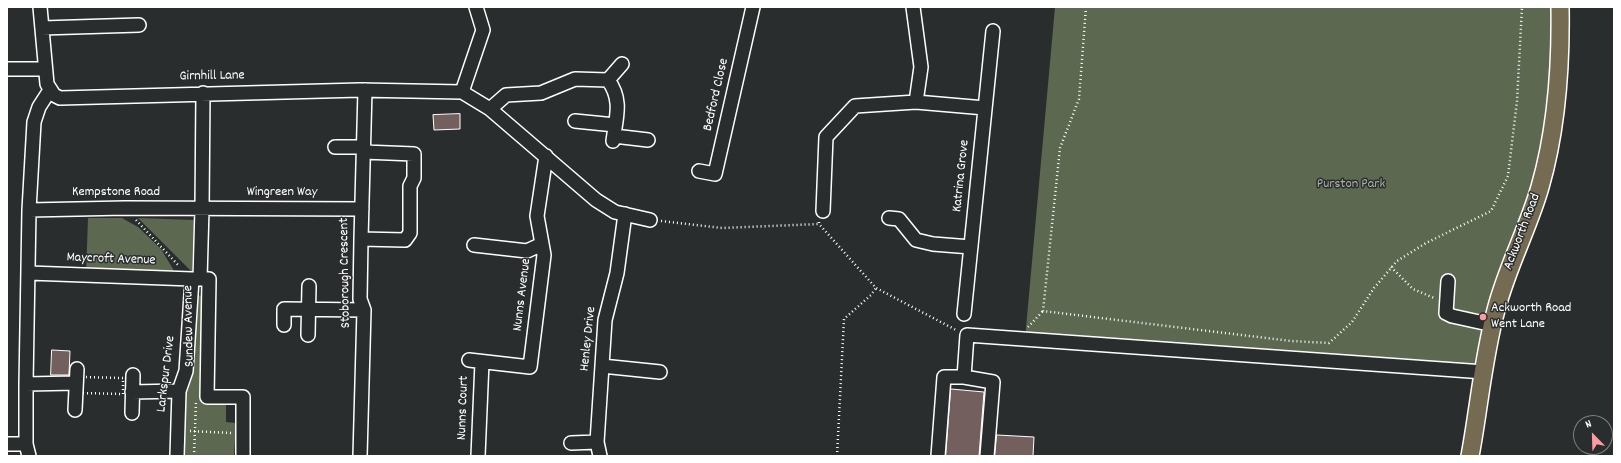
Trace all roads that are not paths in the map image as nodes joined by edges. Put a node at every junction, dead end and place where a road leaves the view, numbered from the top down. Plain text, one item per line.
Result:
1 (40, 7) edge
2 (476, 7) edge
3 (754, 7) edge
4 (913, 7) edge
5 (1560, 7) edge
6 (139, 25) dead end
7 (42, 28) junction
8 (993, 31) dead end
9 (622, 64) dead end
10 (7, 69) edge
11 (45, 69) junction
12 (608, 80) junction
13 (50, 90) junction
14 (366, 90) junction
15 (462, 92) junction
16 (203, 93) junction
17 (916, 102) junction
18 (985, 108) junction
19 (490, 109) junction
20 (575, 121) dead end
21 (614, 134) junction
22 (648, 140) dead end
23 (335, 147) dead end
24 (364, 150) junction
25 (546, 156) junction
26 (699, 171) dead end
27 (202, 209) junction
28 (362, 209) junction
29 (29, 210) junction
30 (823, 211) road end
31 (625, 214) junction
32 (889, 218) dead end
33 (650, 220) road end
34 (361, 239) junction
35 (542, 244) junction
36 (474, 245) dead end
37 (971, 246) junction
38 (29, 273) junction
39 (196, 279) junction
40 (1448, 281) dead end
41 (309, 286) dead end
42 (309, 309) junction
43 (364, 310) junction
44 (964, 314) dead end
45 (284, 325) dead end
46 (1493, 325) junction
47 (308, 334) dead end
48 (602, 366) junction
49 (530, 368) joint
50 (660, 372) dead end
51 (1484, 372) junction
52 (133, 375) dead end
53 (964, 377) junction
54 (26, 384) junction
55 (179, 391) junction
56 (132, 392) junction
57 (76, 410) dead end
58 (132, 413) dead end
59 (597, 442) junction
60 (571, 443) dead end
61 (7, 444) edge
62 (28, 450) edge
63 (177, 456) edge
64 (243, 456) edge
65 (360, 456) edge
66 (478, 456) edge
67 (600, 456) edge
68 (938, 456) edge
69 (987, 456) edge
70 (1470, 456) edge

1 - 7 street
2 - 15 street
3 - 26 street, Bedford Close
4 - 17 street
5 - 46 main road, Ackworth Road
6 - 7 street
7 - 11 street
8 - 18 street, Katrina Grove
9 - 12 street
10 - 11 street
11 - 13 street
12 - 19 street
12 - 21 street
13 - 16 street, Girnhill Lane
13 - 29 street
14 - 15 street, Girnhill Lane
14 - 16 street, Girnhill Lane
14 - 24 street, Stoborough Crescent
15 - 19 street
16 - 27 street, Sundew Avenue
17 - 18 street
17 - 30 street
18 - 37 street, Katrina Grove
19 - 25 street
20 - 21 street
21 - 22 street
23 - 24 street
24 - 28 street, Stoborough Crescent
24 - 34 street
25 - 31 street
25 - 35 street, Nunns Avenue
27 - 28 street, Wingreen Way
27 - 29 street, Kempstone Road
27 - 39 street, Sundew Avenue
28 - 34 street, Stoborough Crescent
29 - 38 street
31 - 33 street
31 - 48 street, Henley Drive
32 - 37 street
34 - 43 street, Stoborough Crescent
35 - 36 street
35 - 49 street, Nunns Avenue
37 - 44 street, Katrina Grove
38 - 39 street, Maycroft Avenue
38 - 54 street
39 - 55 street, Larkspur Drive
39 - 64 street, Sundew Avenue
40 - 46 street
41 - 42 street
42 - 43 street
42 - 45 street
42 - 47 street
43 - 65 street, Stoborough Crescent
46 - 51 main road, Ackworth Road
48 - 50 street
48 - 59 street, Henley Drive
49 - 66 street, Nunns Court
51 - 53 street
51 - 70 main road, Ackworth Road
52 - 56 street
53 - 68 street
53 - 69 street
54 - 57 street
54 - 62 street
55 - 56 street
55 - 63 street, Larkspur Drive
56 - 58 street
59 - 60 street
59 - 67 street, Henley Drive
61 - 62 street

